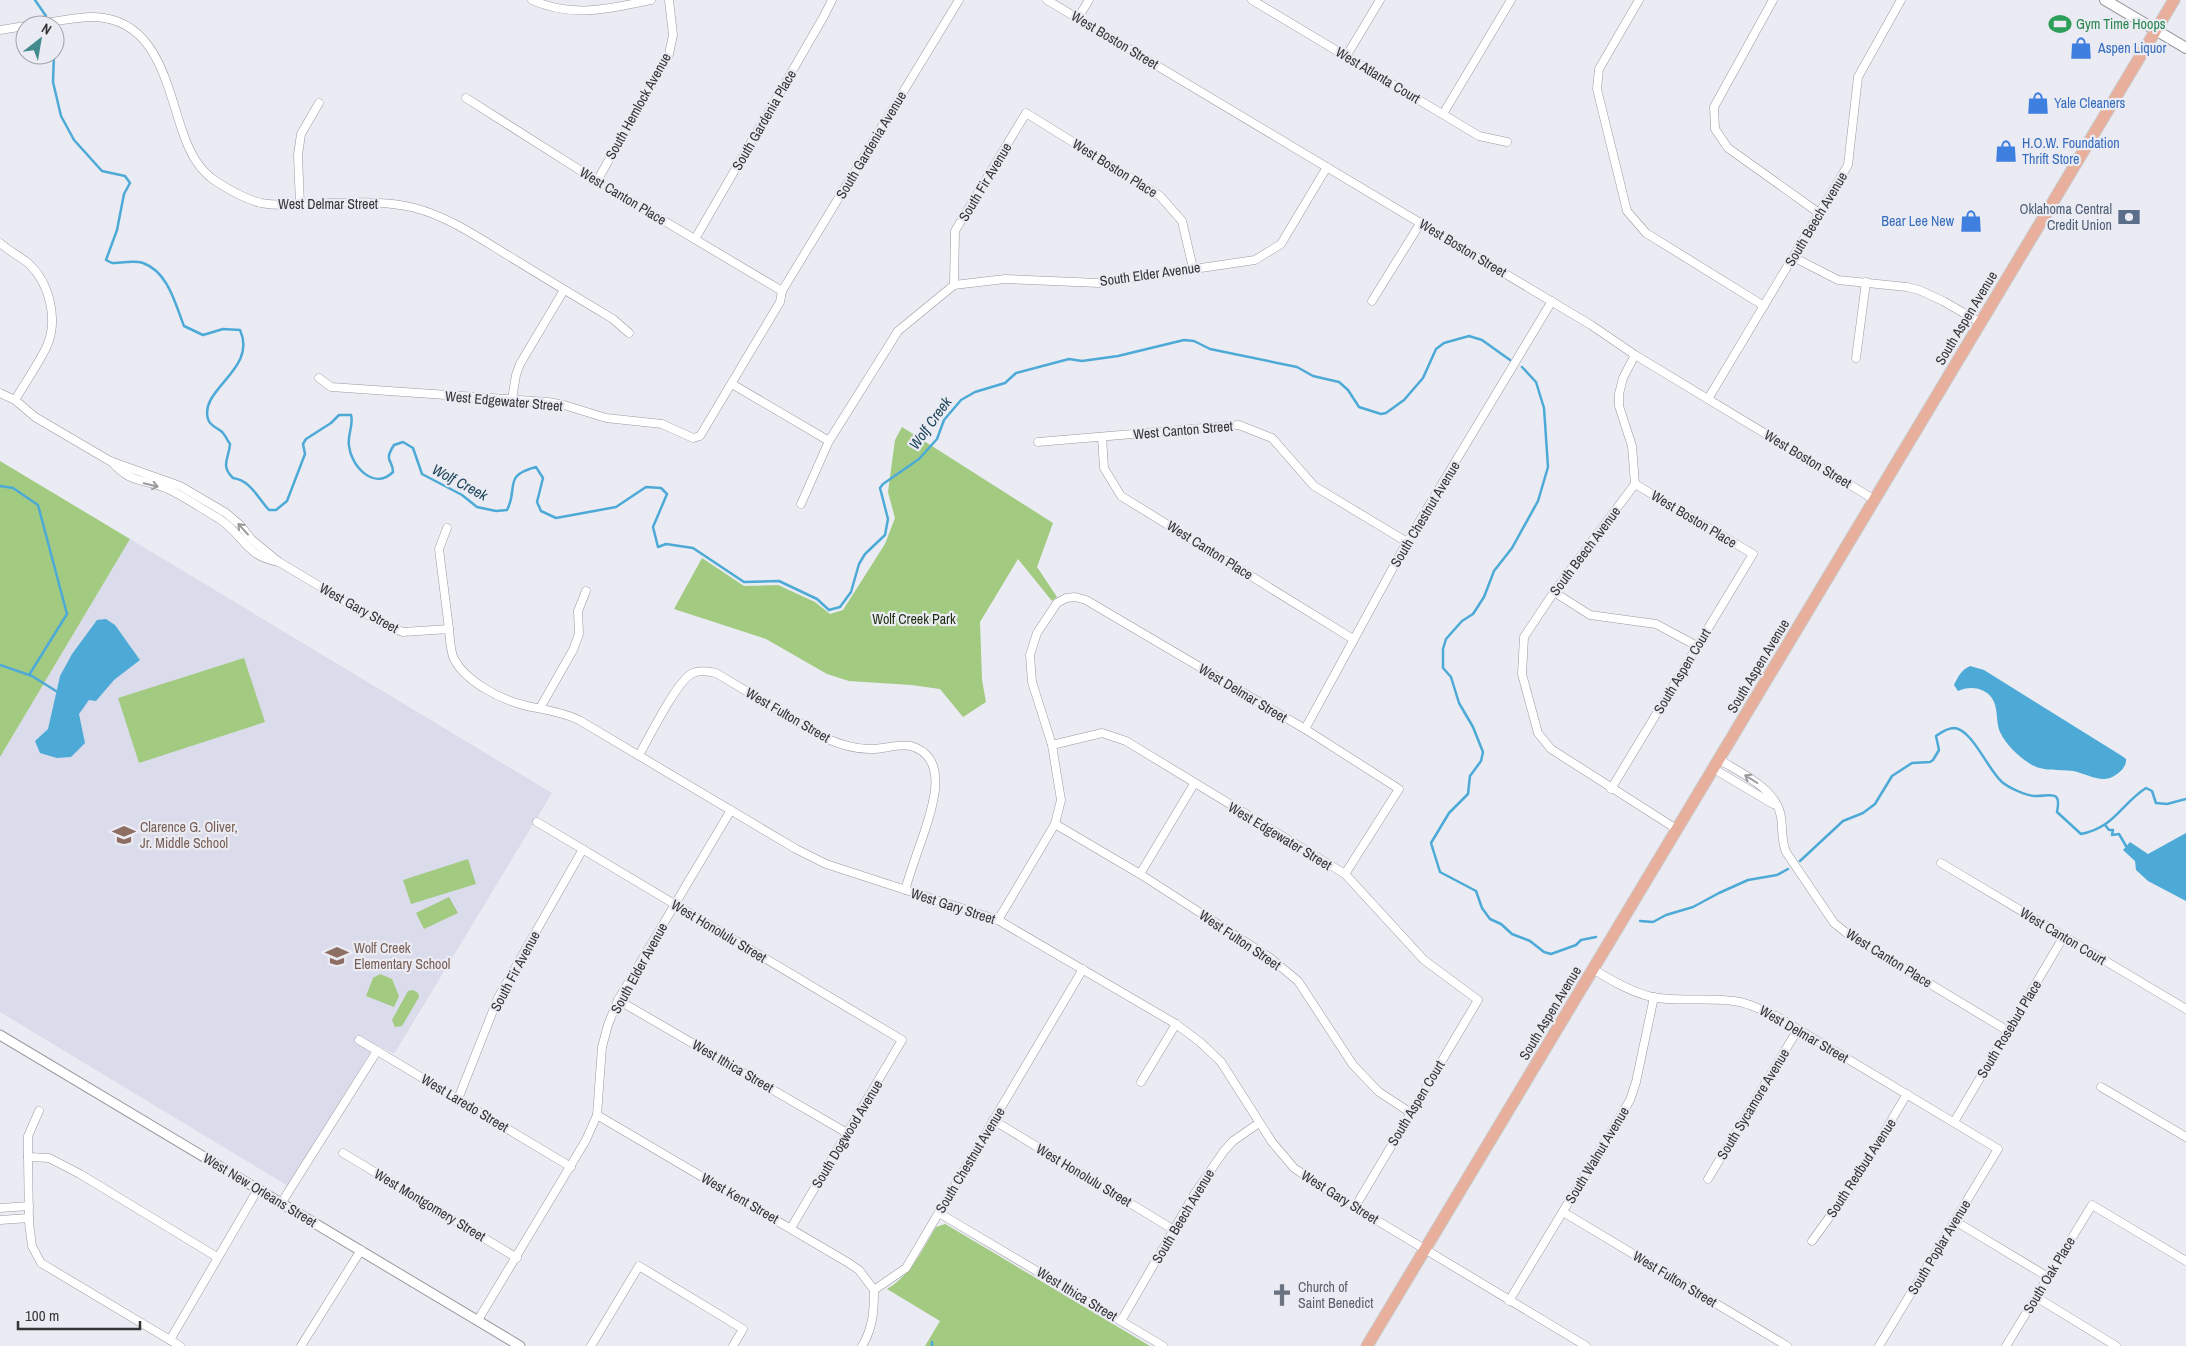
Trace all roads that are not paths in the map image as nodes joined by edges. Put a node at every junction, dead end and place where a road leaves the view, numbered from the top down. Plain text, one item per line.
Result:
1 (532, 0) edge
2 (651, 0) edge
3 (669, 0) edge
4 (832, 0) edge
5 (959, 0) edge
6 (1047, 0) edge
7 (1089, 0) edge
8 (1252, 0) edge
9 (1380, 0) edge
10 (1511, 0) edge
11 (1639, 0) edge
12 (1772, 0) edge
13 (1901, 0) edge
14 (2105, 0) edge
15 (2174, 0) edge
16 (1078, 18) junction
17 (65, 20) edge
18 (15, 28) edge
19 (0, 30) edge
20 (2156, 30) junction
21 (2186, 48) edge
22 (1347, 56) junction
23 (466, 98) dead end
24 (319, 103) dead end
25 (1026, 113) joint
26 (1443, 114) junction
27 (1507, 142) dead end
28 (1327, 167) junction
29 (597, 181) junction
30 (300, 205) junction
31 (1819, 213) junction
32 (1420, 222) junction
33 (695, 239) junction
34 (0, 243) edge
35 (1793, 257) junction
36 (1193, 268) junction
37 (1866, 282) junction
38 (954, 285) junction
39 (564, 290) junction
40 (782, 291) junction
41 (1372, 301) dead end
42 (1552, 301) junction
43 (1764, 306) junction
44 (1981, 323) junction
45 (629, 333) dead end
46 (1635, 355) junction
47 (1856, 358) dead end
48 (319, 378) dead end
49 (732, 384) junction
50 (0, 393) edge
51 (512, 399) junction
52 (1708, 399) junction
53 (15, 400) junction
54 (1102, 437) junction
55 (829, 441) junction
56 (1038, 442) dead end
57 (1635, 484) junction
58 (1875, 500) junction
59 (802, 504) dead end
60 (447, 528) dead end
61 (1407, 542) junction
62 (1753, 554) joint
63 (586, 591) dead end
64 (1554, 592) junction
65 (449, 629) junction
66 (1353, 639) junction
67 (1697, 646) junction
68 (540, 708) junction
69 (1305, 729) junction
70 (1052, 745) junction
71 (639, 755) junction
72 (1717, 764) junction
73 (1194, 784) junction
74 (1611, 789) junction
75 (731, 810) junction
76 (537, 822) dead end
77 (1055, 824) junction
78 (1678, 830) junction
79 (583, 849) junction
80 (1941, 863) dead end
81 (1140, 874) junction
82 (1345, 874) junction
83 (905, 890) junction
84 (675, 905) junction
85 (998, 920) junction
86 (2064, 936) junction
87 (1083, 969) junction
88 (1593, 970) junction
89 (1654, 997) junction
90 (618, 1000) junction
91 (1478, 1000) joint
92 (2186, 1010) edge
93 (1176, 1024) junction
94 (1798, 1030) junction
95 (2008, 1031) junction
96 (0, 1035) edge
97 (360, 1040) dead end
98 (902, 1040) joint
99 (377, 1050) junction
100 (1141, 1082) dead end
101 (2101, 1086) dead end
102 (1907, 1094) junction
103 (458, 1099) junction
104 (39, 1111) dead end
105 (1411, 1113) junction
106 (597, 1115) junction
107 (993, 1120) junction
108 (1954, 1122) junction
109 (1259, 1123) junction
110 (847, 1133) junction
111 (2186, 1136) edge
112 (1998, 1148) joint
113 (343, 1153) dead end
114 (28, 1157) junction
115 (571, 1167) junction
116 (1708, 1180) dead end
117 (258, 1188) junction
118 (282, 1202) junction
119 (29, 1206) junction
120 (1355, 1207) junction
121 (0, 1208) edge
122 (1563, 1212) junction
123 (939, 1213) junction
124 (29, 1218) junction
125 (0, 1220) edge
126 (1955, 1221) junction
127 (791, 1228) junction
128 (1174, 1230) junction
129 (1812, 1241) dead end
130 (1424, 1249) junction
131 (361, 1250) junction
132 (218, 1257) junction
133 (517, 1258) junction
134 (2186, 1261) edge
135 (2048, 1277) junction
136 (874, 1290) junction
137 (2036, 1297) junction
138 (1509, 1301) junction
139 (478, 1320) junction
140 (1122, 1321) junction
141 (170, 1340) junction
142 (180, 1346) edge
143 (301, 1346) edge
144 (520, 1346) edge
145 (591, 1346) edge
146 (733, 1346) edge
147 (862, 1346) edge
148 (1163, 1346) edge
149 (1368, 1346) edge
150 (1586, 1346) edge
151 (1787, 1346) edge
152 (1879, 1346) edge
153 (2006, 1346) edge
154 (2116, 1346) edge

1 - 2 street
3 - 29 street, South Hemlock Avenue
4 - 33 street, South Gardenia Place
5 - 40 street, South Gardenia Avenue
6 - 16 street, West Boston Street
7 - 16 street
8 - 22 street, West Atlanta Court
9 - 22 street
10 - 26 street
11 - 43 street
12 - 31 street
13 - 31 street, South Beech Avenue
14 - 20 main road
15 - 20 main road, South Aspen Avenue
16 - 28 street, West Boston Street
17 - 30 street, West Delmar Street
18 - 19 street
20 - 21 main road
20 - 44 main road, South Aspen Avenue
22 - 26 street, West Atlanta Court
23 - 29 street, West Canton Place
24 - 30 street
25 - 36 street, West Boston Place
25 - 38 street, South Fir Avenue
26 - 27 street, West Atlanta Court
28 - 32 street, West Boston Street
28 - 36 street, South Elder Avenue
29 - 33 street, West Canton Place
30 - 39 street, West Delmar Street
31 - 35 street, South Beech Avenue
32 - 41 street
32 - 42 street, West Boston Street
33 - 40 street, West Canton Place
34 - 53 street
35 - 37 street
35 - 43 street, South Beech Avenue
36 - 38 street, South Elder Avenue
37 - 44 street
37 - 47 street
38 - 55 street
39 - 45 street, West Delmar Street
39 - 51 street
40 - 49 street, West Edgewater Street
42 - 46 street, West Boston Street
42 - 61 street, South Chestnut Avenue
43 - 52 street, South Beech Avenue
44 - 58 main road, South Aspen Avenue
46 - 52 street, West Boston Street
46 - 57 street
48 - 51 street, West Edgewater Street
49 - 51 street, West Edgewater Street
49 - 55 street
50 - 53 street, West Gary Street
52 - 58 street, West Boston Street
53 - 65 street, West Gary Street
54 - 56 street, West Canton Street
54 - 61 street, West Canton Street
54 - 66 street, West Canton Place
55 - 59 street
57 - 62 street, West Boston Place
57 - 64 street, South Beech Avenue
58 - 72 main road, South Aspen Avenue
60 - 65 street
61 - 66 street, South Chestnut Avenue
62 - 67 street, South Aspen Court
63 - 68 street
64 - 67 street
64 - 74 street, South Beech Avenue
65 - 68 street, West Gary Street
66 - 69 street, South Chestnut Avenue
67 - 74 street, South Aspen Court
68 - 71 street, West Gary Street
69 - 70 street, West Delmar Street
69 - 82 street, West Delmar Street
70 - 73 street, West Edgewater Street
70 - 77 street
71 - 75 street, West Gary Street
71 - 83 street, West Fulton Street
72 - 78 main road, South Aspen Avenue
72 - 95 street, West Canton Place
73 - 81 street
73 - 82 street, West Edgewater Street
74 - 78 street
75 - 83 street, West Gary Street
75 - 84 street, South Elder Avenue
76 - 79 street, West Honolulu Street
77 - 81 street, West Fulton Street
77 - 85 street
78 - 88 main road, South Aspen Avenue
79 - 84 street, West Honolulu Street
79 - 103 street, South Fir Avenue
80 - 86 street, West Canton Court
81 - 105 street, West Fulton Street
82 - 91 street, West Edgewater Street
83 - 85 street, West Gary Street
84 - 90 street, South Elder Avenue
84 - 98 street, West Honolulu Street
85 - 87 street, West Gary Street
86 - 92 street, West Canton Court
86 - 95 street, South Rosebud Place
87 - 93 street, West Gary Street
87 - 107 street, South Chestnut Avenue
88 - 89 street, West Delmar Street
88 - 130 main road, South Aspen Avenue
89 - 94 street, West Delmar Street
89 - 122 street, South Walnut Avenue
90 - 106 street, South Elder Avenue
90 - 110 street, West Ithica Street
91 - 105 street, South Aspen Court
93 - 100 street
93 - 109 street, West Gary Street
94 - 102 street, West Delmar Street
94 - 116 street, South Sycamore Avenue
95 - 108 street, South Rosebud Place
96 - 117 street, West New Orleans Street
97 - 99 street, West Laredo Street
98 - 110 street, South Dogwood Avenue
99 - 103 street, West Laredo Street
99 - 118 street
101 - 111 street
102 - 108 street, West Delmar Street
102 - 129 street, South Redbud Avenue
103 - 115 street, West Laredo Street
104 - 114 street
105 - 120 street, South Aspen Court
106 - 115 street, South Elder Avenue
106 - 127 street, West Kent Street
107 - 123 street, South Chestnut Avenue
107 - 128 street, West Honolulu Street
108 - 112 street, West Delmar Street
109 - 120 street, West Gary Street
109 - 128 street, South Beech Avenue
110 - 127 street, South Dogwood Avenue
112 - 126 street, South Poplar Avenue
113 - 133 street, West Montgomery Street
114 - 119 street
114 - 132 street
115 - 133 street, South Elder Avenue
117 - 118 street, West New Orleans Street
117 - 132 street
118 - 131 street, West New Orleans Street
119 - 121 street
119 - 124 street
120 - 130 street, West Gary Street
122 - 138 street, South Walnut Avenue
122 - 151 street, West Fulton Street
123 - 136 street, South Chestnut Avenue
123 - 140 street, West Ithica Street
124 - 125 street
124 - 141 street
126 - 135 street
126 - 152 street, South Poplar Avenue
127 - 136 street, West Kent Street
128 - 140 street, South Beech Avenue
130 - 138 street, West Gary Street
130 - 149 main road, South Aspen Avenue
131 - 139 street, West New Orleans Street
131 - 143 street
132 - 141 street
133 - 139 street, South Elder Avenue
134 - 135 street, South Oak Place
135 - 137 street, South Oak Place
136 - 147 street
137 - 153 street, South Oak Place
137 - 154 street
138 - 150 street, West Gary Street
139 - 144 street, West New Orleans Street
140 - 148 street, West Ithica Street
141 - 142 street
145 - 146 street

